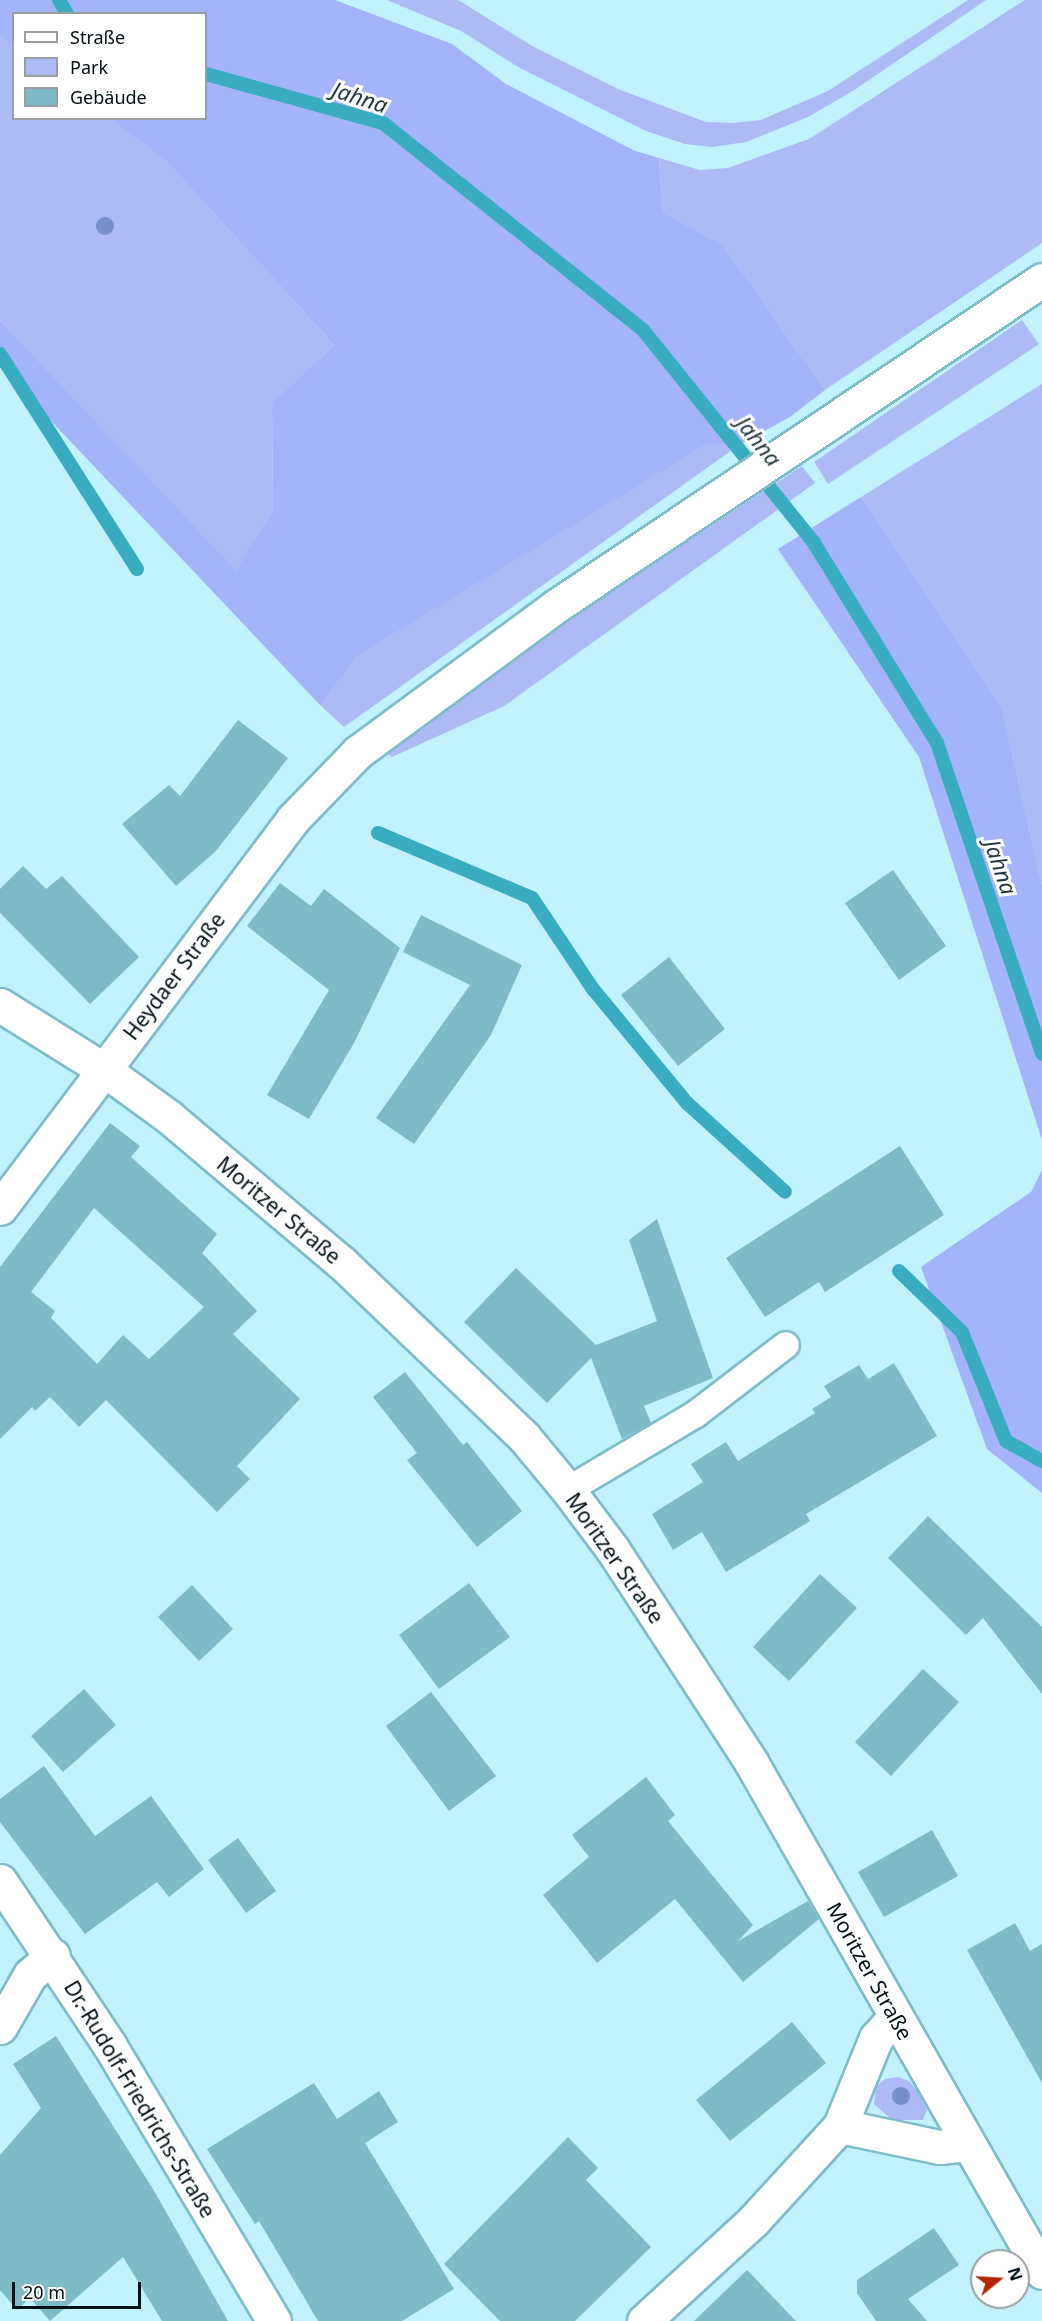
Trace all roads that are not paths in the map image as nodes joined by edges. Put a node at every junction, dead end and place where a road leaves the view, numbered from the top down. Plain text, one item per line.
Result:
1 (1042, 280) edge
2 (0, 1005) edge
3 (103, 1069) junction
4 (0, 1208) edge
5 (786, 1345) dead end
6 (568, 1490) junction
7 (0, 1881) edge
8 (53, 1956) junction
9 (894, 2018) junction
10 (0, 2027) edge
11 (840, 2126) junction
12 (967, 2144) junction
13 (1042, 2272) edge
14 (274, 2321) edge
15 (644, 2321) edge

1 - 3 street, Heydaer Straße
2 - 3 street, Moritzer Straße
3 - 4 street, Heydaer Straße
3 - 6 street, Moritzer Straße
5 - 6 lane
6 - 9 street, Moritzer Straße
7 - 8 street, Dr.-Rudolf-Friedrichs-Straße
8 - 10 street
8 - 14 street, Dr.-Rudolf-Friedrichs-Straße
9 - 11 street
9 - 12 street, Moritzer Straße
11 - 12 street
11 - 15 street
12 - 13 street, Moritzer Straße

